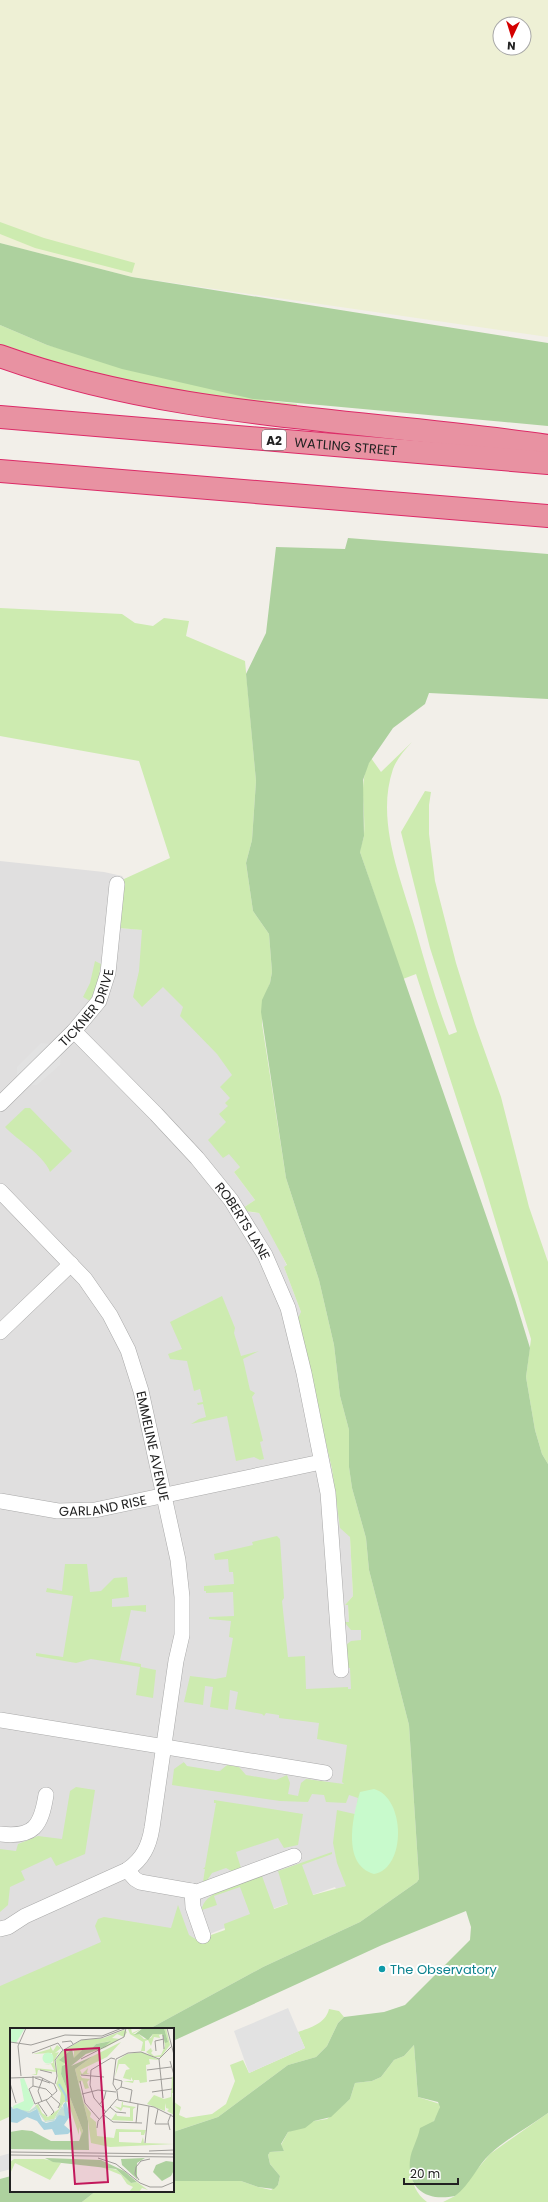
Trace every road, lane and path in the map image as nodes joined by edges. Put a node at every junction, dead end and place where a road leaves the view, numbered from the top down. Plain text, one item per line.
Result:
1 (0, 356) edge
2 (0, 418) edge
3 (548, 446) edge
4 (548, 463) edge
5 (0, 473) edge
6 (548, 516) edge
7 (117, 884) dead end
8 (74, 1031) junction
9 (0, 1104) edge
10 (0, 1192) edge
11 (71, 1264) junction
12 (0, 1332) edge
13 (322, 1462) junction
14 (164, 1496) junction
15 (0, 1501) edge
16 (341, 1670) dead end
17 (0, 1720) edge
18 (163, 1746) junction
19 (325, 1773) dead end
20 (46, 1795) dead end
21 (0, 1834) edge
22 (294, 1856) dead end
23 (127, 1870) junction
24 (192, 1891) junction
25 (0, 1929) edge
26 (203, 1936) dead end

1 - 3 highway
2 - 4 highway, WATLING STREET / A2
5 - 6 highway
7 - 8 street, TICKNER DRIVE
8 - 9 street, TICKNER DRIVE
8 - 13 street, ROBERTS LANE
10 - 11 street, EMMELINE AVENUE
11 - 12 street
11 - 14 street, EMMELINE AVENUE
13 - 14 street, GARLAND RISE
13 - 16 street, ROBERTS LANE
14 - 15 street, GARLAND RISE
14 - 18 street, EMMELINE AVENUE
17 - 18 street
18 - 19 street
18 - 23 street, EMMELINE AVENUE
20 - 21 street
22 - 24 street
23 - 24 street
23 - 25 street, EMMELINE AVENUE
24 - 26 street

